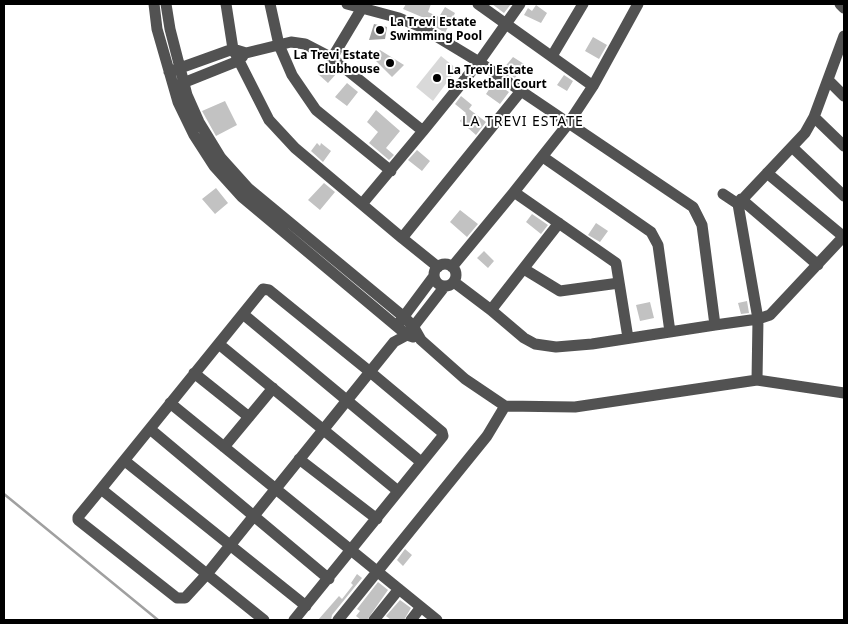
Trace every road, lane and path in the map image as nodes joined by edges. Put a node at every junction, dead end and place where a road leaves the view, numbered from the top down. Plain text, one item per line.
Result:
1 (154, 4) edge
2 (166, 4) edge
3 (226, 4) edge
4 (270, 4) edge
5 (347, 4) edge
6 (478, 4) edge
7 (520, 4) edge
8 (583, 4) edge
9 (638, 4) edge
10 (840, 4) edge
11 (362, 8) junction
12 (844, 8) edge
13 (506, 24) junction
14 (843, 42) edge
15 (279, 45) junction
16 (234, 49) junction
17 (552, 56) junction
18 (242, 57) junction
19 (332, 58) junction
20 (478, 62) junction
21 (174, 70) junction
22 (828, 80) junction
23 (178, 85) junction
24 (593, 86) junction
25 (521, 91) junction
26 (844, 96) edge
27 (814, 117) junction
28 (568, 124) junction
29 (423, 131) junction
30 (844, 146) edge
31 (792, 147) junction
32 (543, 157) junction
33 (391, 171) junction
34 (767, 173) junction
35 (514, 192) junction
36 (723, 194) dead end
37 (844, 196) edge
38 (739, 201) junction
39 (362, 204) junction
40 (559, 223) junction
41 (844, 236) edge
42 (402, 238) junction
43 (818, 265) junction
44 (452, 267) junction
45 (524, 269) junction
46 (436, 272) junction
47 (618, 283) junction
48 (449, 284) junction
49 (490, 310) junction
50 (243, 314) junction
51 (758, 319) junction
52 (400, 322) junction
53 (715, 325) junction
54 (410, 330) junction
55 (670, 332) junction
56 (628, 338) junction
57 (394, 342) junction
58 (220, 344) junction
59 (369, 371) junction
60 (194, 373) junction
61 (758, 380) junction
62 (273, 388) junction
63 (844, 393) edge
64 (345, 400) junction
65 (170, 403) junction
66 (505, 406) junction
67 (249, 417) junction
68 (150, 430) junction
69 (322, 430) junction
70 (224, 447) junction
71 (299, 459) junction
72 (125, 461) junction
73 (421, 462) junction
74 (275, 488) junction
75 (102, 489) junction
76 (398, 491) junction
77 (254, 515) junction
78 (377, 519) junction
79 (229, 544) junction
80 (352, 549) junction
81 (377, 571) junction
82 (207, 574) junction
83 (329, 579) junction
84 (399, 589) junction
85 (306, 606) junction
86 (421, 607) junction
87 (264, 620) edge
88 (294, 620) edge
89 (338, 620) edge
90 (374, 620) edge
91 (411, 620) edge
92 (437, 620) edge

1 - 21 street
2 - 21 street
3 - 16 street
4 - 15 street
5 - 11 street
6 - 13 street
7 - 13 street
8 - 17 street
9 - 24 street
10 - 12 street
11 - 19 street
11 - 20 street
13 - 17 street
13 - 20 street
14 - 22 street
15 - 18 street
15 - 19 street
15 - 33 street
16 - 18 street
16 - 21 street
17 - 24 street
18 - 23 street
18 - 39 street
19 - 29 street
20 - 25 street
20 - 29 street
21 - 23 street
22 - 26 street
22 - 27 street
23 - 52 street
24 - 28 street
25 - 28 street
25 - 42 street
27 - 30 street
27 - 31 street
28 - 32 street
28 - 53 street
29 - 33 street
31 - 34 street
31 - 37 street
32 - 35 street
32 - 55 street
33 - 39 street
34 - 38 street
34 - 41 street
35 - 40 street
35 - 44 street
36 - 38 street
38 - 43 street
38 - 51 street
39 - 42 street
40 - 45 street
40 - 47 street
41 - 43 street
42 - 46 street
43 - 51 street
44 - 46 street
44 - 48 street
45 - 47 street
45 - 49 street
46 - 48 street
46 - 52 street
47 - 56 street
48 - 49 street
48 - 54 street
49 - 56 street
50 - 58 street
50 - 59 street
50 - 64 street
51 - 53 street
51 - 61 street
52 - 54 street
52 - 57 street
53 - 55 street
54 - 57 street
54 - 66 street
55 - 56 street
57 - 59 street
58 - 60 street
58 - 62 street
59 - 64 street
59 - 73 street
60 - 65 street
60 - 67 street
61 - 63 street
61 - 66 street
62 - 67 street
62 - 69 street
64 - 69 street
64 - 73 street
65 - 68 street
65 - 70 street
66 - 81 street
67 - 70 street
68 - 72 street
68 - 77 street
69 - 71 street
69 - 76 street
70 - 74 street
71 - 74 street
71 - 78 street
72 - 75 street
72 - 79 street
73 - 76 street
74 - 77 street
74 - 80 street
75 - 82 street
75 - 82 street
76 - 78 street
77 - 79 street
77 - 83 street
78 - 80 street
79 - 82 street
79 - 85 street
80 - 81 street
80 - 83 street
81 - 84 street
81 - 89 street
82 - 87 street
83 - 85 street
84 - 86 street
84 - 90 street
85 - 88 street
86 - 91 street
86 - 92 street

